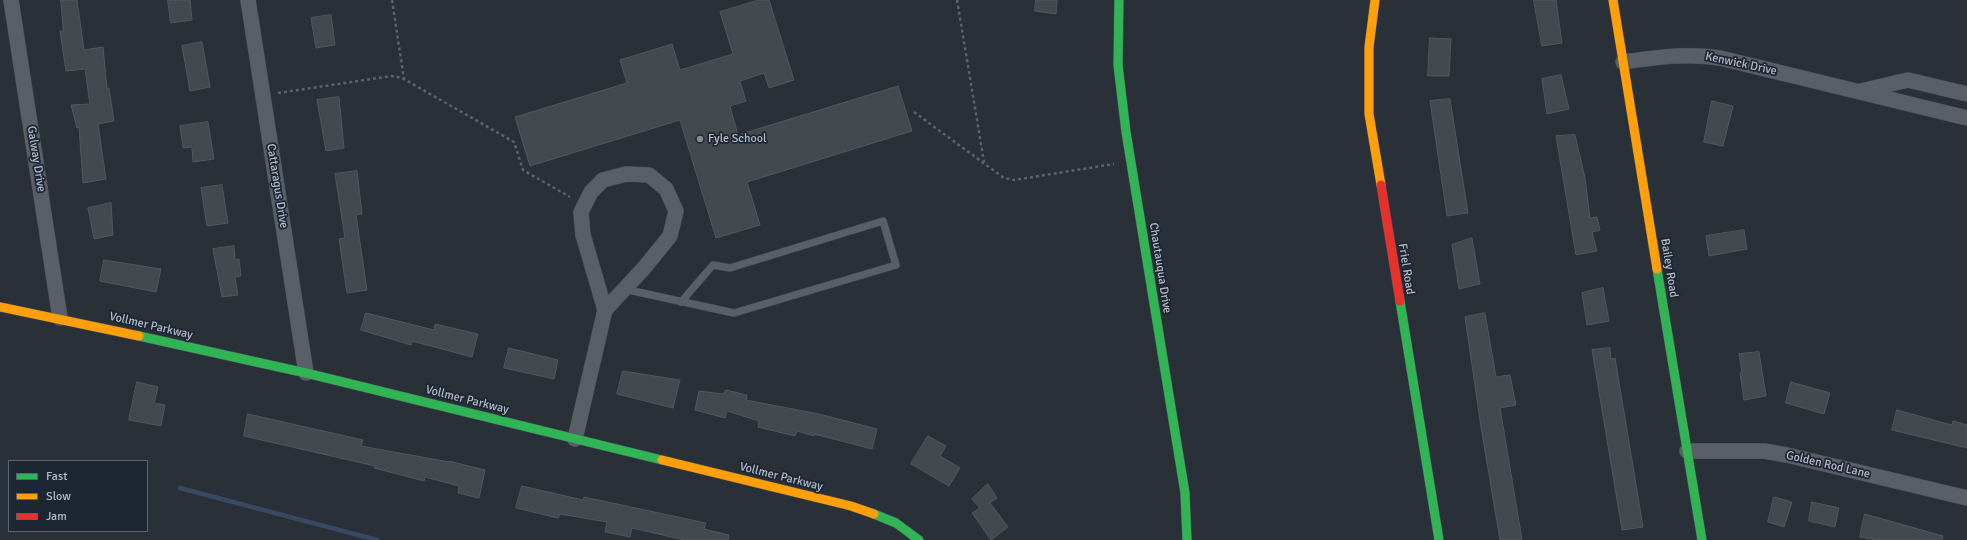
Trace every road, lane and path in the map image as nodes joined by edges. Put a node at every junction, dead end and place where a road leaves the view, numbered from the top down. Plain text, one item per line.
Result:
1 (11, 0) edge
2 (248, 0) edge
3 (392, 0) edge
4 (957, 0) edge
5 (1119, 0) edge
6 (1375, 0) edge
7 (1613, 0) edge
8 (1623, 62) junction
9 (404, 79) junction
10 (1858, 91) junction
11 (278, 93) dead end
12 (1967, 94) edge
13 (914, 112) dead end
14 (1967, 118) edge
15 (1130, 161) junction
16 (984, 163) junction
17 (570, 197) dead end
18 (624, 289) junction
19 (681, 302) junction
20 (0, 307) edge
21 (604, 310) junction
22 (60, 318) junction
23 (306, 373) junction
24 (575, 439) junction
25 (1687, 452) junction
26 (1967, 498) edge
27 (919, 540) edge
28 (1187, 540) edge
29 (1439, 540) edge
30 (1702, 540) edge

1 - 22 street, Galway Drive
2 - 23 street, Cattaragus Drive
3 - 9 path
4 - 16 path
5 - 15 street, Chautauqua Drive
6 - 29 street, Friel Road
7 - 8 street, Bailey Road
8 - 10 street, Kenwick Drive
8 - 25 street, Bailey Road
9 - 11 path
9 - 17 path
10 - 12 street, Kenwick Drive
10 - 14 street, Kenwick Drive
13 - 16 path
15 - 16 path
15 - 28 street, Chautauqua Drive
18 - 19 lane
18 - 21 street
18 - 21 street
19 - 19 lane
20 - 22 street, Vollmer Parkway
21 - 24 street
22 - 23 street, Vollmer Parkway
23 - 24 street, Vollmer Parkway
24 - 27 street, Vollmer Parkway
25 - 26 street, Golden Rod Lane
25 - 30 street, Bailey Road

